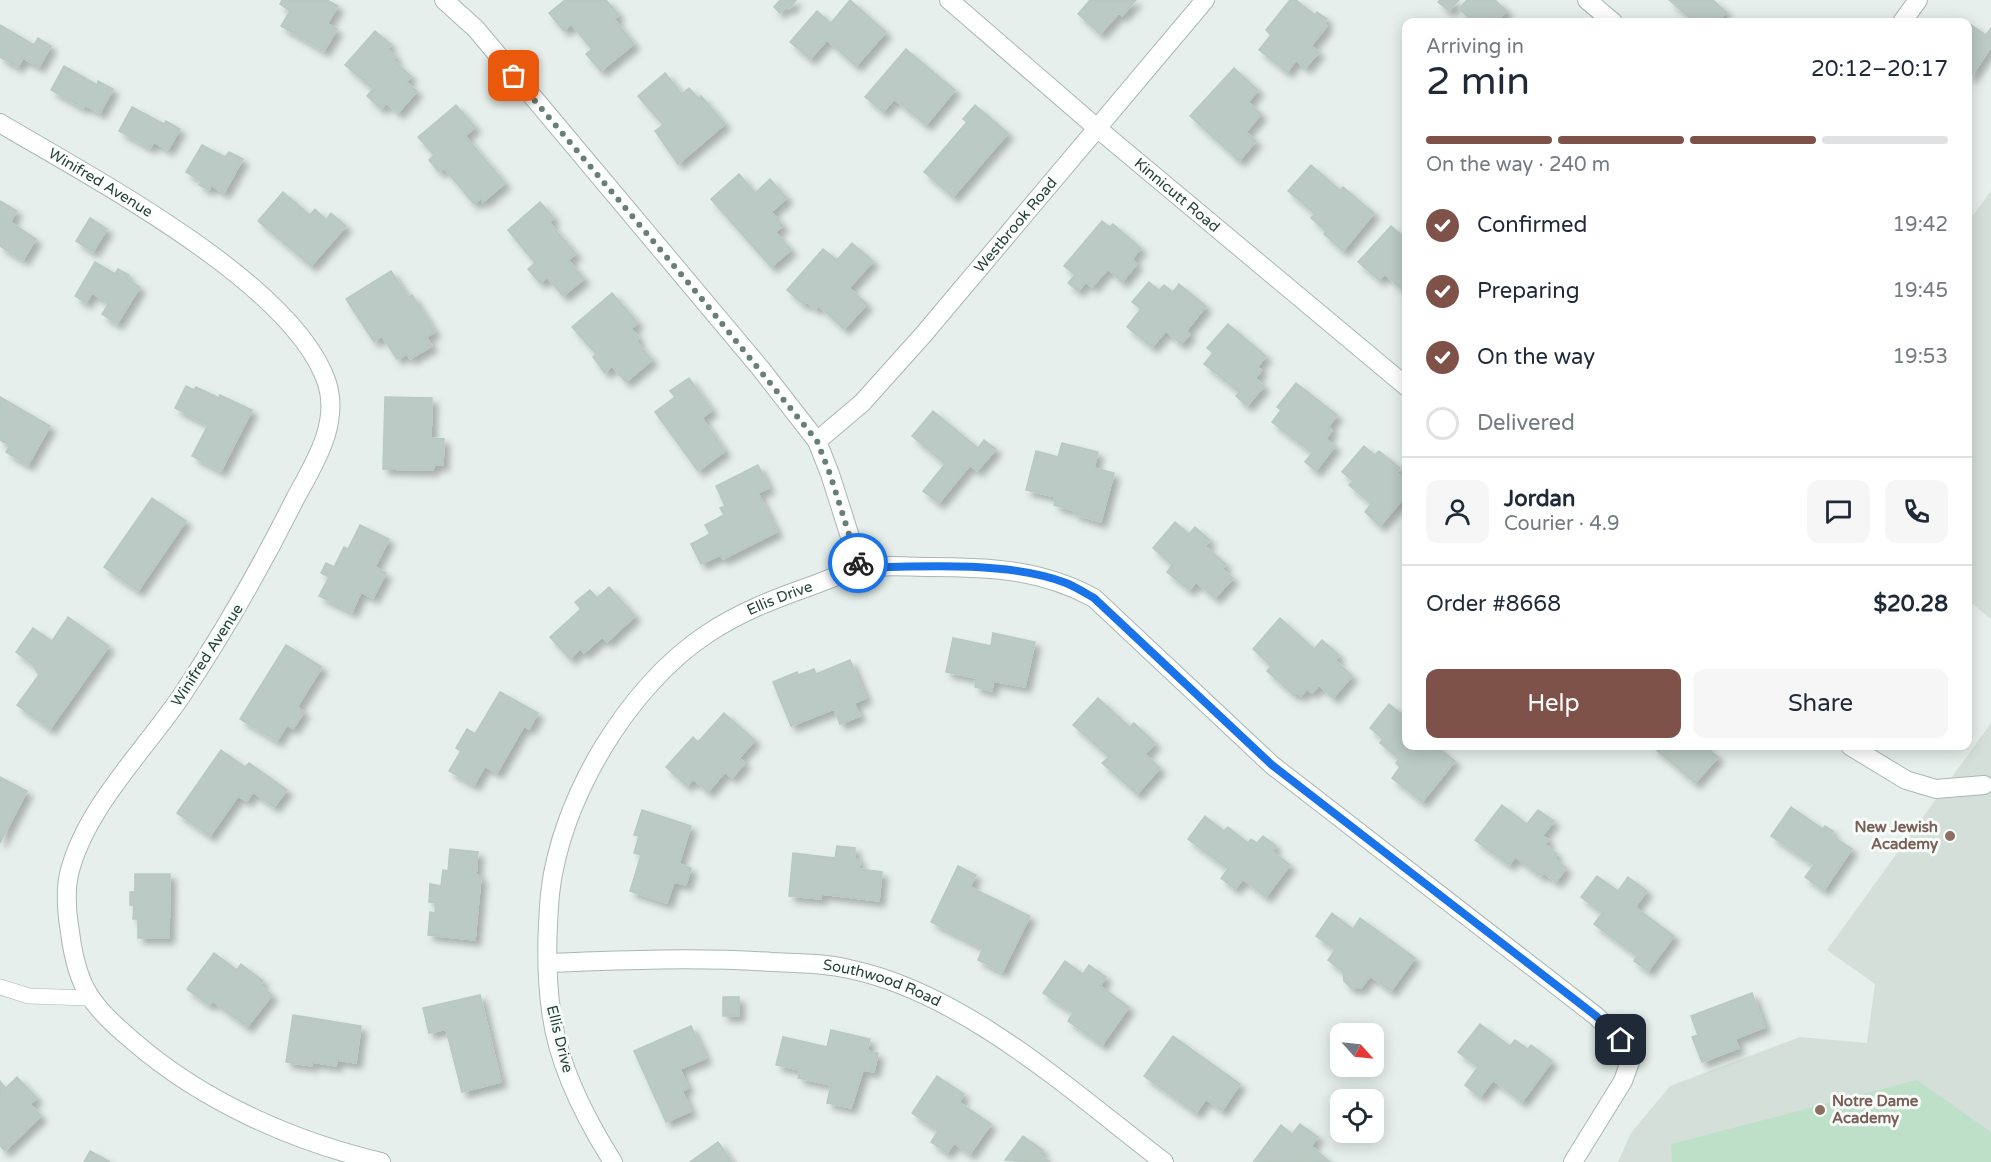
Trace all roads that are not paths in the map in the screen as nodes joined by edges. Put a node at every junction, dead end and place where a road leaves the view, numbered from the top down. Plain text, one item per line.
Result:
1 (444, 0) edge
2 (949, 0) edge
3 (1205, 0) edge
4 (1587, 0) edge
5 (1918, 0) edge
6 (1608, 18) edge
7 (1905, 18) edge
8 (0, 123) edge
9 (1096, 128) junction
10 (1402, 383) edge
11 (817, 441) junction
12 (860, 568) junction
13 (1857, 750) edge
14 (1989, 784) edge
15 (549, 963) junction
16 (0, 987) edge
17 (88, 998) junction
18 (381, 1162) edge
19 (613, 1162) edge
20 (1164, 1162) edge
21 (1573, 1162) edge

1 - 11 street
2 - 9 street, Kinnicutt Road
3 - 9 street, Westbrook Road
4 - 6 street
5 - 7 street
8 - 17 street, Winifred Avenue
9 - 10 street, Kinnicutt Road
9 - 11 street, Westbrook Road
11 - 12 street
12 - 15 street, Ellis Drive
12 - 21 street, Ellis Drive
13 - 14 street
15 - 19 street, Ellis Drive
15 - 20 street, Southwood Road
16 - 17 lane
17 - 18 street, Winifred Avenue

